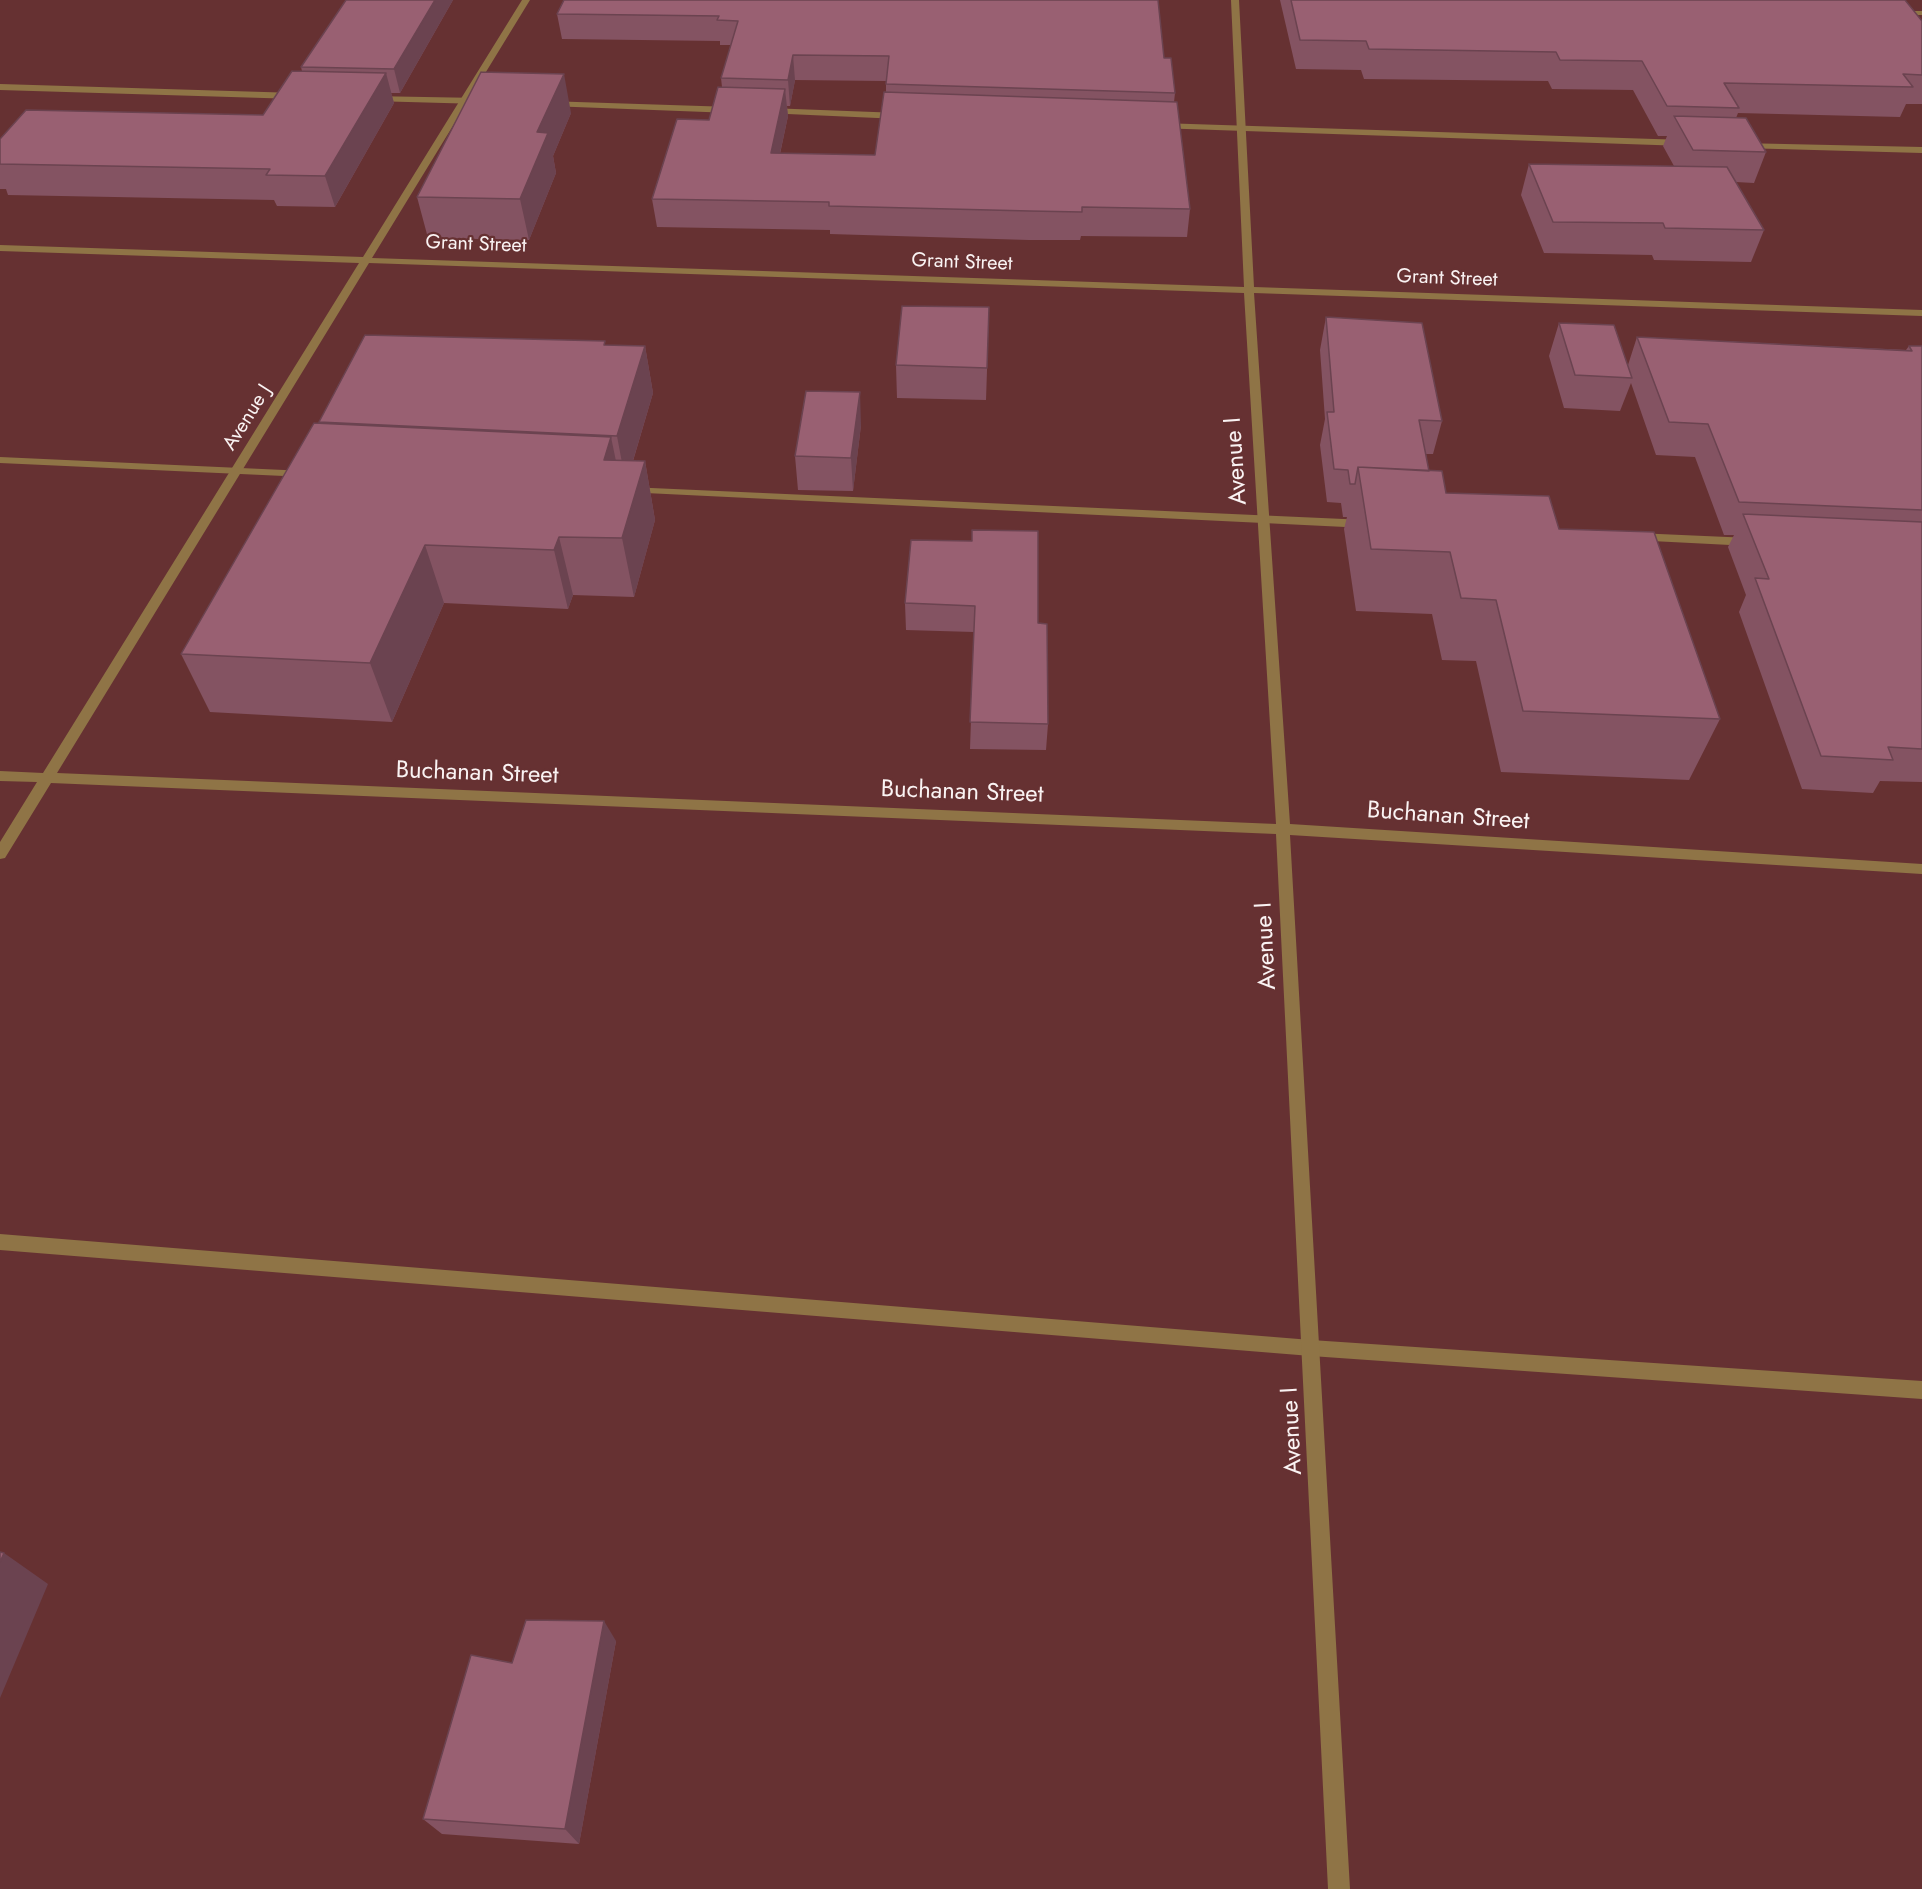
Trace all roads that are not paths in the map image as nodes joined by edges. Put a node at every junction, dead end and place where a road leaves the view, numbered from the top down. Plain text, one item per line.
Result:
1 (526, 0) edge
2 (1235, 0) edge
3 (1887, 13) edge
4 (1922, 14) edge
5 (0, 87) edge
6 (310, 96) edge
7 (357, 97) edge
8 (465, 100) junction
9 (489, 101) edge
10 (536, 103) edge
11 (740, 110) edge
12 (764, 111) edge
13 (907, 116) edge
14 (1146, 125) edge
15 (1241, 129) junction
16 (1695, 143) edge
17 (1731, 144) edge
18 (1922, 150) edge
19 (0, 248) edge
20 (368, 260) junction
21 (1249, 291) junction
22 (1922, 313) edge
23 (0, 460) edge
24 (237, 471) junction
25 (320, 475) edge
26 (619, 489) edge
27 (1263, 519) junction
28 (1383, 525) edge
29 (1623, 536) edge
30 (1766, 543) edge
31 (0, 776) edge
32 (46, 778) junction
33 (1283, 829) junction
34 (0, 854) edge
35 (1922, 869) edge
36 (0, 1242) edge
37 (1311, 1348) junction
38 (1922, 1390) edge
39 (1339, 1889) edge

1 - 8 street, Avenue J
2 - 15 street, Avenue I
3 - 4 street
5 - 6 street
7 - 8 street
8 - 9 street
8 - 20 street, Avenue J
10 - 11 street
12 - 13 street
14 - 15 street
15 - 16 street
15 - 21 street, Avenue I
17 - 18 street
19 - 20 street, Grant Street
20 - 21 street, Grant Street
20 - 24 street, Avenue J
21 - 22 street, Grant Street
21 - 27 street, Avenue I
23 - 24 street
24 - 25 street
24 - 32 street, Avenue J
26 - 27 street
27 - 28 street
27 - 33 street, Avenue I
29 - 30 street
31 - 32 street, Buchanan Street
32 - 33 street, Buchanan Street
32 - 34 street, Avenue J
33 - 35 street, Buchanan Street
33 - 37 street, Avenue I
36 - 37 street
37 - 38 street
37 - 39 street, Avenue I

